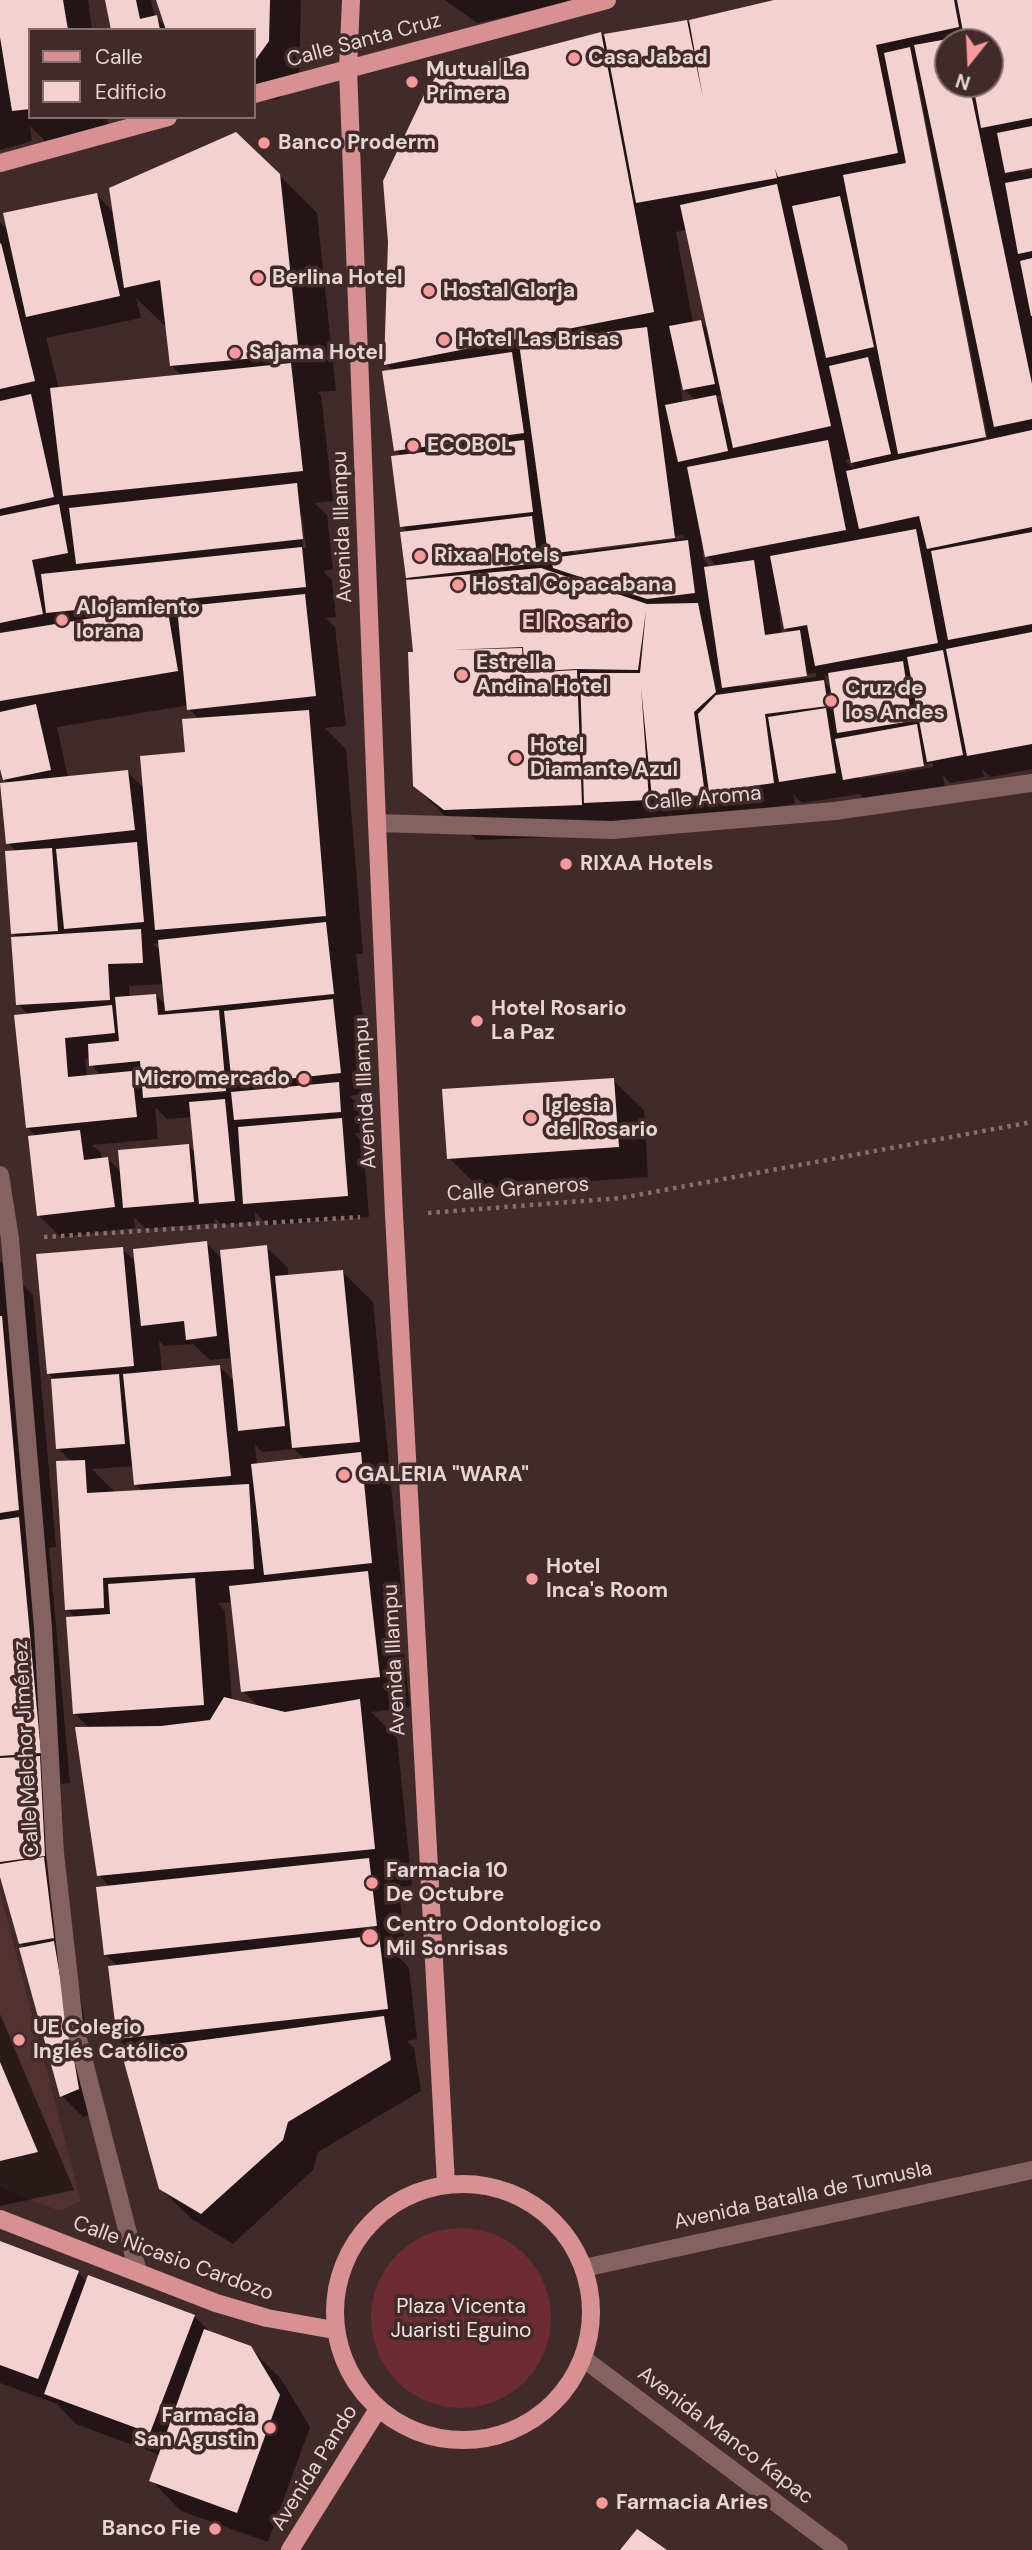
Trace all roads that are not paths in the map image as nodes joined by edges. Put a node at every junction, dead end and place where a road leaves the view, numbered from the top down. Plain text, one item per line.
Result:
1 (351, 0) edge
2 (607, 0) edge
3 (348, 69) junction
4 (256, 93) edge
5 (161, 119) edge
6 (0, 163) edge
7 (1032, 783) edge
8 (377, 823) junction
9 (0, 1175) edge
10 (1032, 2170) edge
11 (446, 2184) junction
12 (0, 2219) edge
13 (584, 2268) junction
14 (138, 2272) junction
15 (334, 2330) junction
16 (584, 2359) junction
17 (378, 2409) junction
18 (290, 2550) edge
19 (839, 2550) edge

1 - 3 main road, Avenida Illampu
2 - 3 main road, Calle Santa Cruz
3 - 4 main road, Calle Santa Cruz
3 - 8 main road, Avenida Illampu
5 - 6 main road
7 - 8 street, Calle Aroma
8 - 11 main road, Avenida Illampu
9 - 14 street, Calle Melchor Jiménez
10 - 13 street, Avenida Batalla de Tumusla
11 - 13 main road
11 - 15 main road
12 - 14 main road, Calle Nicasio Cardozo
13 - 16 main road
14 - 15 main road, Calle Nicasio Cardozo
15 - 17 main road
16 - 17 main road
16 - 19 street, Avenida Manco Kapac
17 - 18 main road, Avenida Pando

